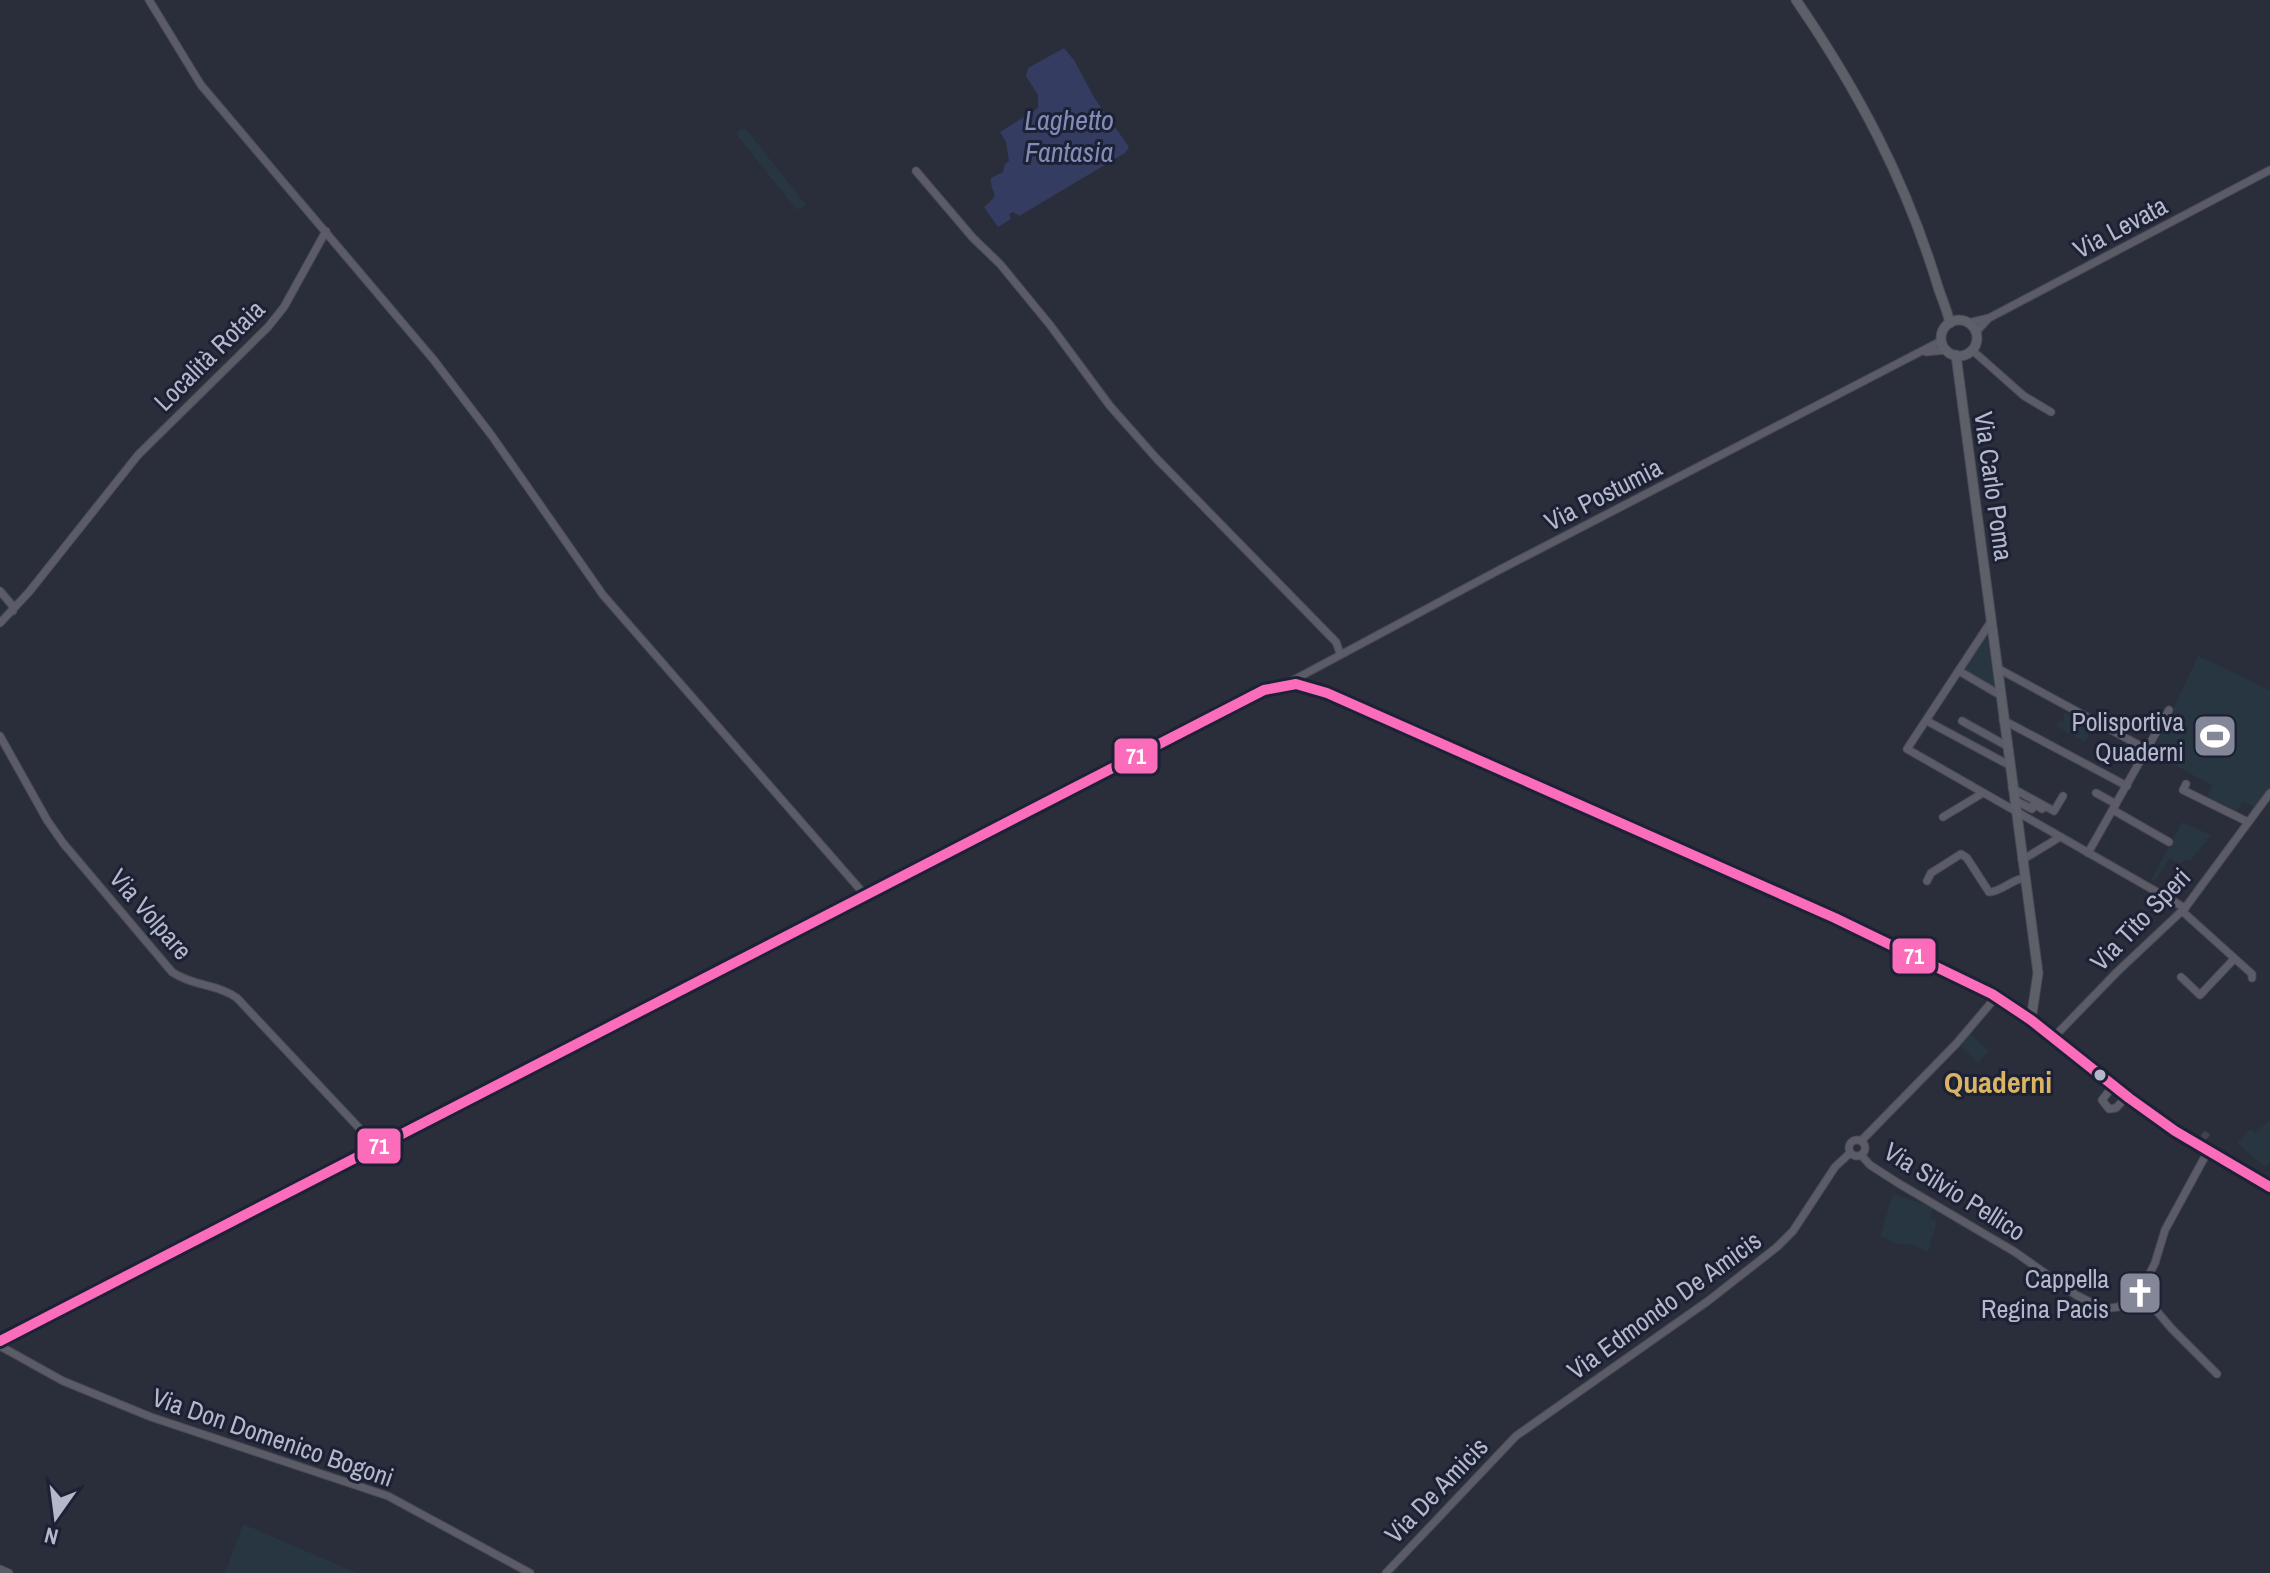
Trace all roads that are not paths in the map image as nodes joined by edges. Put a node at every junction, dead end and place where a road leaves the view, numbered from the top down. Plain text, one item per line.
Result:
1 (149, 0) edge
2 (1796, 0) edge
3 (2270, 170) edge
4 (916, 171) dead end
5 (326, 231) junction
6 (1989, 318) junction
7 (1950, 323) junction
8 (1968, 323) junction
9 (1976, 332) junction
10 (1944, 345) junction
11 (1972, 350) junction
12 (1956, 355) junction
13 (2051, 412) dead end
14 (0, 591) edge
15 (13, 611) junction
16 (0, 623) edge
17 (1990, 623) junction
18 (1340, 653) junction
19 (1997, 668) junction
20 (1959, 671) junction
21 (1283, 685) junction
22 (2000, 695) junction
23 (2169, 710) dead end
24 (2003, 720) junction
25 (1927, 721) junction
26 (1962, 721) dead end
27 (0, 736) edge
28 (2007, 746) junction
29 (2148, 750) junction
30 (2009, 765) junction
31 (2186, 784) dead end
32 (2127, 786) junction
33 (2012, 788) junction
34 (1983, 793) junction
35 (2096, 793) dead end
36 (2270, 793) edge
37 (2063, 796) dead end
38 (2014, 800) junction
39 (2114, 807) junction
40 (2016, 812) junction
41 (2054, 815) dead end
42 (1943, 817) dead end
43 (2248, 822) junction
44 (2060, 837) junction
45 (2169, 842) dead end
46 (2088, 853) junction
47 (2022, 860) junction
48 (2025, 878) junction
49 (1927, 881) dead end
50 (865, 895) junction
51 (2183, 909) junction
52 (2234, 959) junction
53 (2181, 977) dead end
54 (2252, 978) dead end
55 (1996, 997) junction
56 (2031, 1020) junction
57 (2053, 1038) junction
58 (2113, 1086) junction
59 (2127, 1096) junction
60 (1861, 1141) junction
61 (377, 1147) junction
62 (2208, 1151) junction
63 (1850, 1153) junction
64 (1861, 1155) junction
65 (2270, 1187) edge
66 (2141, 1290) junction
67 (0, 1343) edge
68 (2217, 1374) dead end
69 (1516, 1436) joint
70 (0, 1569) edge
71 (9, 1573) edge
72 (530, 1573) edge
73 (1386, 1573) edge

1 - 5 street
2 - 7 main road
3 - 6 street, Via Levata
4 - 18 street
5 - 15 street, Località Rotaia
5 - 50 street
6 - 8 street, Via Levata
6 - 9 street, Via Levata
7 - 8 main road
7 - 10 main road
8 - 9 main road
9 - 11 main road
10 - 12 main road
10 - 18 street, Via Postumia
11 - 12 main road
11 - 13 street
12 - 17 main road, Via Carlo Poma
14 - 15 street
15 - 16 street
17 - 19 main road, Via Carlo Poma
17 - 20 street
18 - 21 street, Via Postumia
19 - 22 main road, Via Carlo Poma
19 - 29 street
20 - 22 street
20 - 25 street
21 - 50 main road
21 - 55 main road
22 - 24 main road, Via Carlo Poma
23 - 29 street
24 - 28 main road, Via Carlo Poma
24 - 32 street
25 - 30 street
25 - 34 street
26 - 28 street
27 - 61 street, Via Volpare
28 - 30 main road, Via Carlo Poma
29 - 32 street
30 - 33 main road, Via Carlo Poma
31 - 43 street
32 - 39 street
33 - 37 street
33 - 38 main road, Via Carlo Poma
34 - 40 street
34 - 42 street
35 - 39 street
36 - 43 street, Via Tito Speri
38 - 40 main road, Via Carlo Poma
38 - 41 street
39 - 45 street
39 - 46 street
40 - 44 street
40 - 47 main road, Via Carlo Poma
43 - 51 street, Via Tito Speri
44 - 46 street
44 - 47 street
46 - 51 street
47 - 48 main road, Via Carlo Poma
48 - 49 street
48 - 56 main road, Via Carlo Poma
50 - 61 main road
51 - 52 street
51 - 57 street, Via Tito Speri
52 - 53 street
52 - 54 street
55 - 56 main road
55 - 60 street
56 - 57 main road
57 - 58 main road
58 - 59 main road
58 - 59 street
59 - 62 main road
60 - 63 street
60 - 64 street
61 - 67 main road
62 - 65 main road
62 - 66 street
63 - 64 street
63 - 69 street, Via Edmondo De Amicis
64 - 66 street, Via Silvio Pellico
66 - 68 street
67 - 72 street, Via Don Domenico Bogoni
69 - 73 street, Via De Amicis
70 - 71 street

